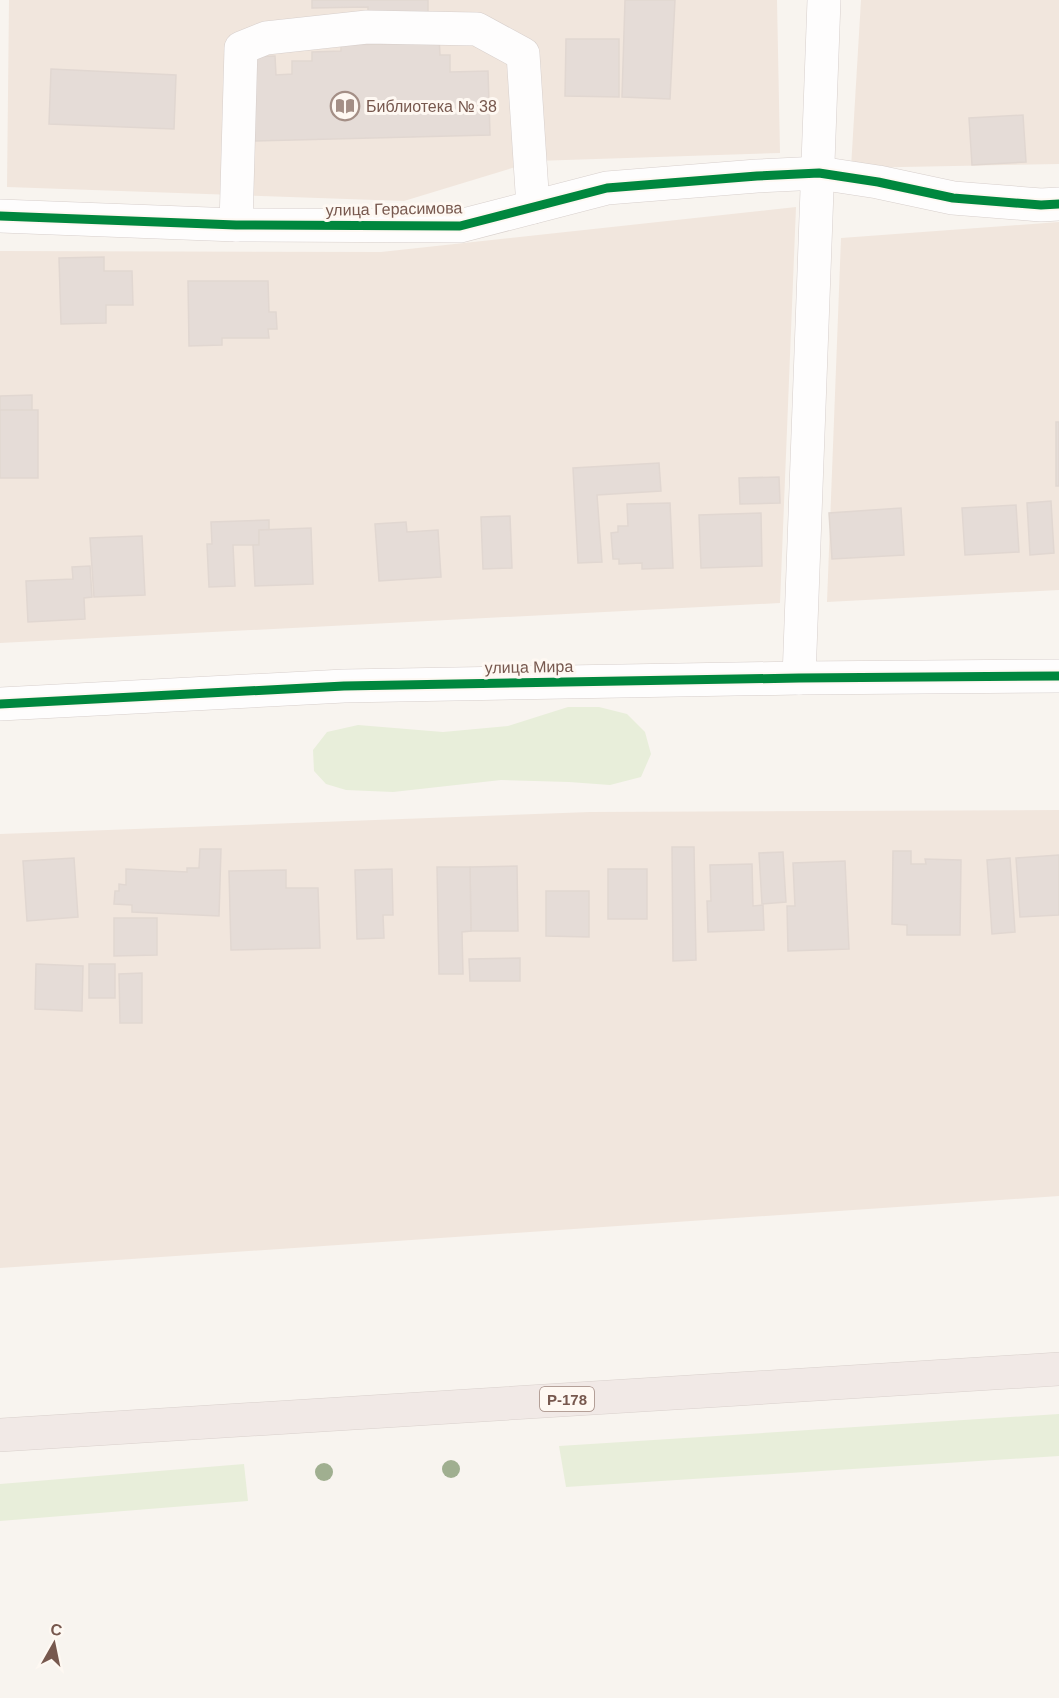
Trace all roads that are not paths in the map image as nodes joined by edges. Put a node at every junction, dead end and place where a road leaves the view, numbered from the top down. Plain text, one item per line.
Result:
1 (824, 0) edge
2 (819, 173) junction
3 (1059, 204) edge
4 (533, 207) junction
5 (0, 216) edge
6 (236, 225) junction
7 (1059, 675) edge
8 (799, 678) junction
9 (0, 704) edge
10 (1059, 1369) edge
11 (0, 1435) edge

1 - 2 street
2 - 3 street, улица Герасимова
2 - 4 street, улица Герасимова
2 - 8 street
4 - 6 street, улица Герасимова
4 - 6 street
5 - 6 street, улица Герасимова
7 - 8 street, улица Мира
8 - 9 street, улица Мира
10 - 11 highway, Р-178

